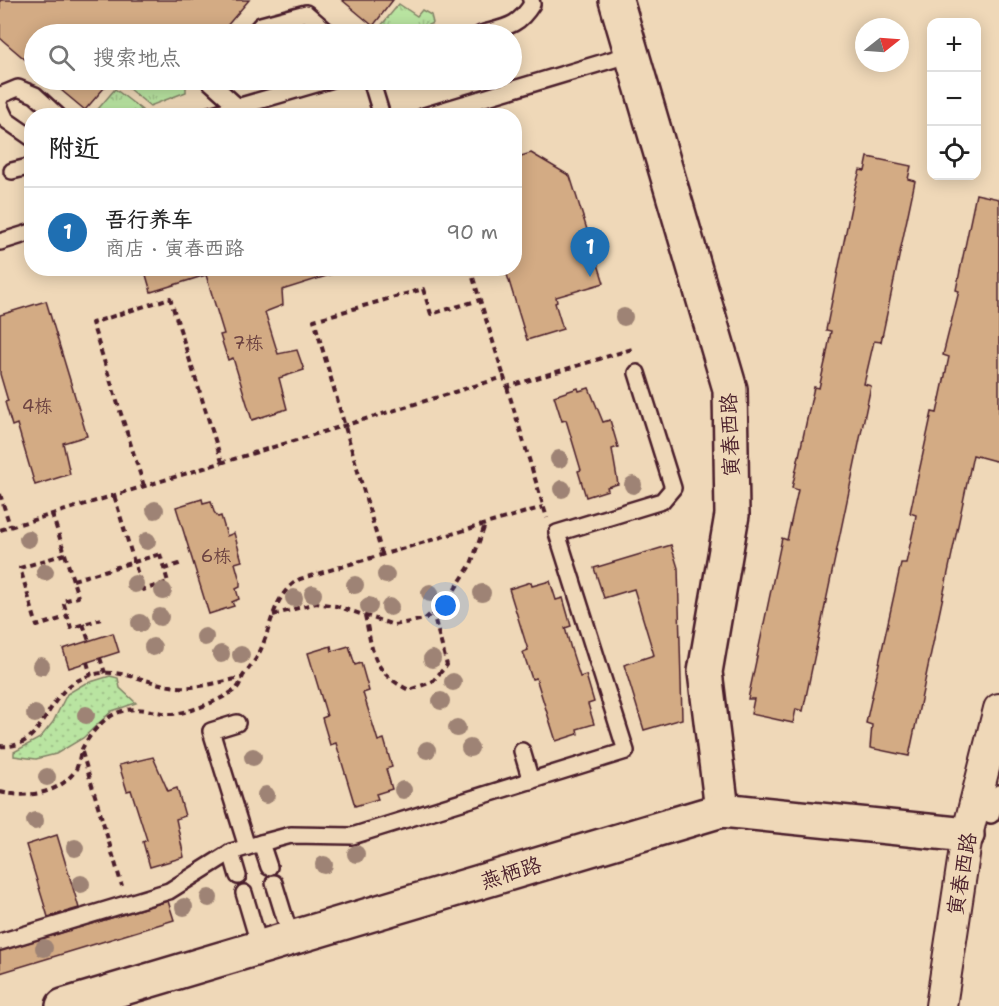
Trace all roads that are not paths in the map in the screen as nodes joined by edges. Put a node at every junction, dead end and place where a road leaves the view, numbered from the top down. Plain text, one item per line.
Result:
1 (531, 0) edge
2 (616, 0) edge
3 (265, 24) edge
4 (319, 24) edge
5 (516, 24) edge
6 (632, 54) junction
7 (522, 87) edge
8 (221, 90) edge
9 (295, 90) edge
10 (375, 90) edge
11 (511, 90) edge
12 (0, 99) edge
13 (238, 106) junction
14 (0, 107) edge
15 (49, 108) edge
16 (232, 108) edge
17 (380, 108) edge
18 (450, 108) edge
19 (24, 132) edge
20 (24, 168) edge
21 (12, 171) dead end
22 (24, 234) edge
23 (0, 242) edge
24 (637, 373) dead end
25 (999, 708) edge
26 (237, 723) dead end
27 (522, 751) dead end
28 (531, 781) junction
29 (999, 793) edge
30 (722, 810) junction
31 (979, 825) junction
32 (254, 845) junction
33 (231, 852) junction
34 (269, 867) dead end
35 (238, 876) dead end
36 (274, 883) dead end
37 (244, 893) dead end
38 (0, 942) edge
39 (276, 943) junction
40 (63, 1006) edge
41 (941, 1006) edge

1 - 5 lane
2 - 6 street, 寅春西路
3 - 4 lane
6 - 7 lane
6 - 30 street, 寅春西路
8 - 13 lane
9 - 13 lane
10 - 17 lane
11 - 18 lane
12 - 15 lane
13 - 16 lane
14 - 19 lane
20 - 21 lane
22 - 23 lane
24 - 28 lane
25 - 31 street, 寅春西路
26 - 32 lane
27 - 28 lane
28 - 32 lane
29 - 31 lane
30 - 31 street, 燕栖路
30 - 39 street, 燕栖路
31 - 41 street, 寅春西路
32 - 33 lane
32 - 34 lane
33 - 35 lane
33 - 38 lane
36 - 39 lane
37 - 39 lane
39 - 40 street, 燕栖路

